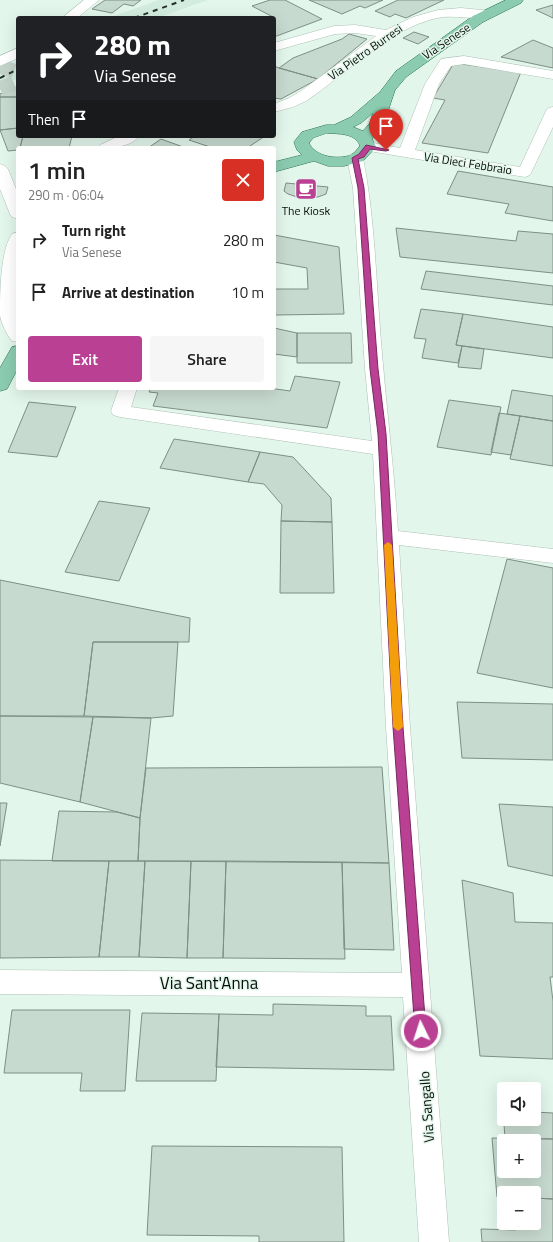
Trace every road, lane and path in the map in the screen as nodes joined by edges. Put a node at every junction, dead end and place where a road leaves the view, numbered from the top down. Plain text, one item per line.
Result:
1 (92, 0) edge
2 (516, 0) edge
3 (487, 14) junction
4 (72, 16) edge
5 (389, 34) junction
6 (276, 46) edge
7 (10, 53) edge
8 (0, 62) edge
9 (553, 75) edge
10 (386, 94) junction
11 (276, 107) edge
12 (553, 111) edge
13 (337, 129) junction
14 (127, 138) edge
15 (304, 138) junction
16 (109, 146) edge
17 (363, 148) junction
18 (406, 153) junction
19 (276, 157) edge
20 (313, 157) junction
21 (276, 166) edge
22 (0, 169) edge
23 (16, 209) edge
24 (16, 244) edge
25 (16, 334) edge
26 (16, 348) edge
27 (16, 355) edge
28 (0, 360) edge
29 (0, 386) edge
30 (127, 390) edge
31 (383, 449) junction
32 (388, 537) junction
33 (553, 556) edge
34 (0, 982) edge
35 (417, 985) junction
36 (434, 1242) edge

1 - 4 street
2 - 3 main road, Via Senese
3 - 5 street, Via Pietro Burresi
3 - 10 main road, Via Senese
5 - 6 street
5 - 11 street, Via Pietro Burresi
7 - 8 street
9 - 18 street
10 - 13 main road, Via Senese
10 - 17 main road, Via Senese
12 - 18 street, Via Dieci Febbraio
13 - 15 main road, Via Senese
13 - 17 main road, Via Senese
14 - 16 street
15 - 19 main road, Via Senese
15 - 20 main road
17 - 18 street, Via Dieci Febbraio
17 - 20 main road
17 - 31 street, Via Sangallo
20 - 21 main road
22 - 23 street
24 - 25 street
26 - 28 main road
27 - 29 main road
30 - 31 street
31 - 32 street, Via Sangallo
32 - 33 street
32 - 35 street, Via Sangallo
34 - 35 street, Via Sant'Anna
35 - 36 street, Via Sangallo

